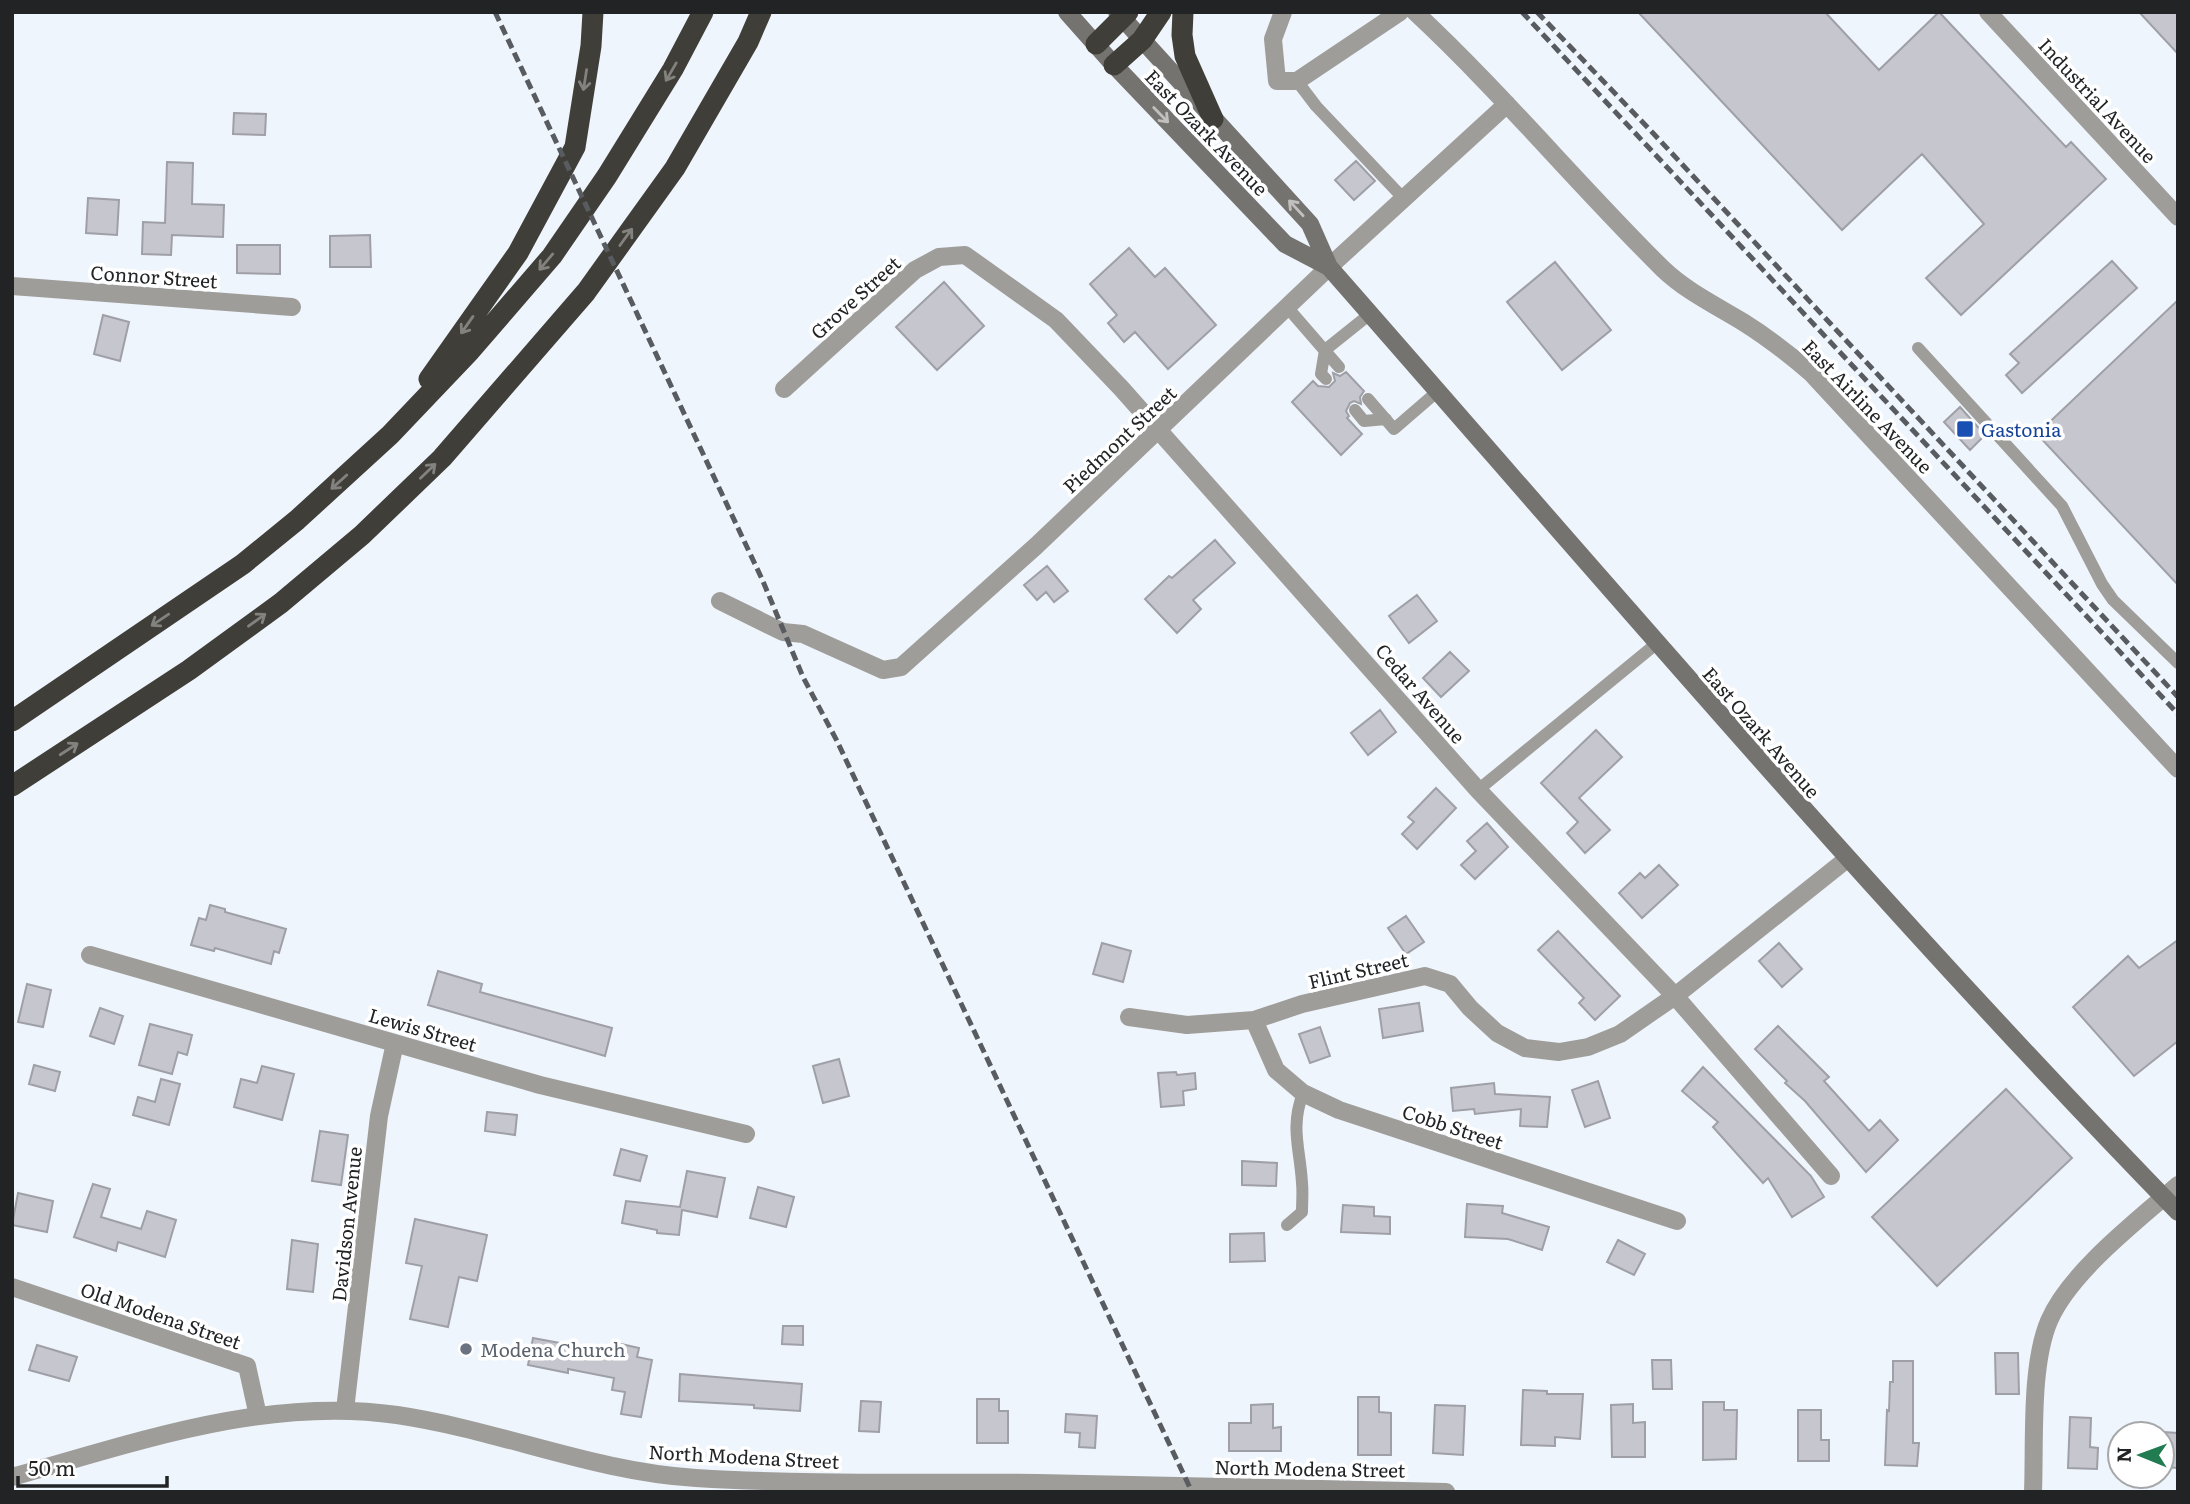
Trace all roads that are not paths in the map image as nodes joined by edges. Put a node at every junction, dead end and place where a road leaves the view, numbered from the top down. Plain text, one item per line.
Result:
1 (593, 12) edge
2 (703, 12) edge
3 (761, 12) edge
4 (768, 12) edge
5 (1067, 12) edge
6 (1161, 12) edge
7 (1183, 12) edge
8 (1283, 12) edge
9 (1400, 12) edge
10 (1415, 12) edge
11 (1988, 12) edge
12 (1123, 14) edge
13 (1142, 40) junction
14 (748, 42) junction
15 (1096, 44) junction
16 (1114, 65) junction
17 (1297, 81) junction
18 (1507, 104) junction
19 (1213, 119) junction
20 (1404, 199) junction
21 (2178, 217) edge
22 (965, 255) joint
23 (1329, 267) junction
24 (12, 286) edge
25 (292, 307) dead end
26 (1287, 307) junction
27 (1370, 314) junction
28 (1918, 348) dead end
29 (1325, 351) junction
30 (1339, 367) dead end
31 (1326, 379) dead end
32 (784, 389) dead end
33 (1438, 391) junction
34 (1367, 399) dead end
35 (1355, 410) dead end
36 (1386, 419) junction
37 (1160, 430) junction
38 (390, 436) junction
39 (720, 601) dead end
40 (1656, 644) junction
41 (2178, 663) edge
42 (12, 721) edge
43 (2178, 769) edge
44 (12, 786) edge
45 (1478, 790) junction
46 (1847, 859) junction
47 (90, 955) dead end
48 (1675, 996) junction
49 (1129, 1017) dead end
50 (1255, 1020) junction
51 (395, 1043) junction
52 (1303, 1093) junction
53 (746, 1134) dead end
54 (1831, 1177) dead end
55 (2178, 1185) edge
56 (2164, 1198) junction
57 (2178, 1212) edge
58 (1677, 1221) dead end
59 (1287, 1225) dead end
60 (12, 1287) edge
61 (345, 1410) junction
62 (258, 1416) junction
63 (12, 1477) edge
64 (811, 1487) edge
65 (1066, 1488) edge
66 (1446, 1492) edge
67 (2033, 1492) edge

1 -> 38 highway
2 -> 38 highway
3 - 14 highway
4 - 14 highway
5 - 15 main road, East Ozark Avenue
6 - 13 highway
7 - 19 highway
8 - 17 street
9 - 17 street
10 - 18 street, East Airline Avenue
11 - 21 street, Industrial Avenue
12 - 13 main road, East Ozark Avenue
12 - 15 highway
13 - 16 highway
13 - 19 main road, East Ozark Avenue
44 -> 14 highway
15 - 16 main road, East Ozark Avenue
16 -> 23 main road, East Ozark Avenue
17 - 20 lane
18 - 20 street, Piedmont Street
18 - 43 street, East Airline Avenue
23 -> 19 main road, East Ozark Avenue
20 - 23 street, Piedmont Street
22 - 32 street, Grove Street
22 - 37 street, Cedar Avenue
23 - 26 street, Piedmont Street
23 - 27 main road, East Ozark Avenue
24 - 25 street, Connor Street
26 - 29 lane
26 - 37 street, Piedmont Street
27 - 29 lane
27 - 33 main road, East Ozark Avenue
28 - 41 lane
29 - 30 lane
29 - 31 lane
33 - 36 lane
33 - 40 main road, East Ozark Avenue
34 - 36 lane
35 - 36 lane
37 - 39 street, Piedmont Street
37 - 45 street, Cedar Avenue
38 -> 42 highway
40 - 45 lane
40 - 46 main road, East Ozark Avenue
45 - 48 street, Cedar Avenue
46 - 48 street, Flint Street
46 - 56 main road, East Ozark Avenue
47 - 51 street, Lewis Street
48 - 50 street, Flint Street
48 - 54 street, Cedar Avenue
49 - 50 street, Flint Street
50 - 52 street, Cobb Street
51 - 53 street, Lewis Street
51 - 61 street, Davidson Avenue
52 - 58 street, Cobb Street
52 - 59 lane
55 - 56 street
56 - 57 main road, East Ozark Avenue
56 - 67 street
60 - 62 street, Old Modena Street
61 - 62 street, North Modena Street
61 - 64 street, North Modena Street
62 - 63 street, North Modena Street
64 - 65 street, North Modena Street
65 - 66 street, North Modena Street

